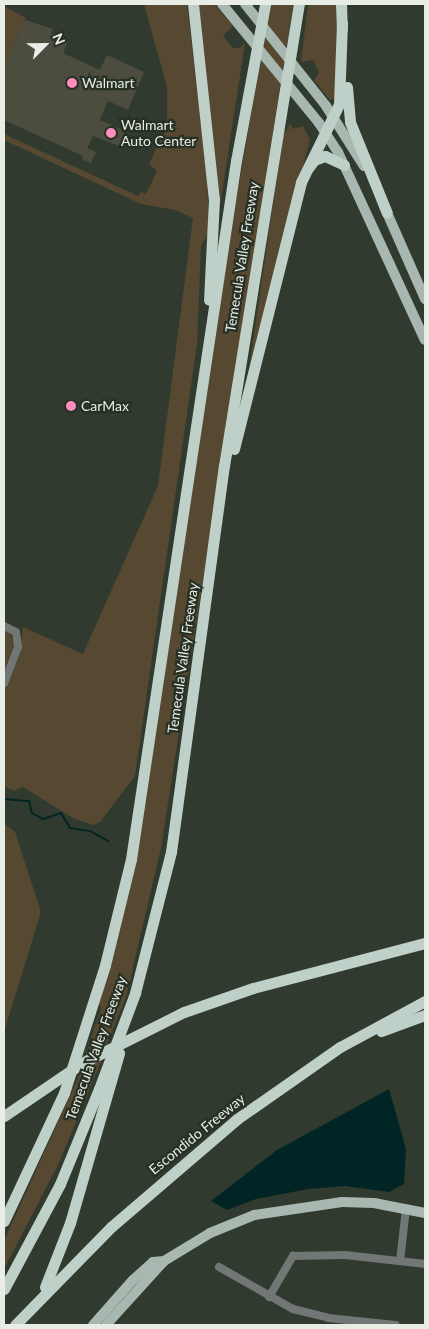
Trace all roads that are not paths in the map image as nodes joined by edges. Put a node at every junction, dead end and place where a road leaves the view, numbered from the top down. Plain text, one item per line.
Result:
1 (193, 4) edge
2 (222, 4) edge
3 (246, 4) edge
4 (258, 4) edge
5 (265, 4) edge
6 (299, 4) edge
7 (341, 4) edge
8 (342, 23) junction
9 (334, 117) junction
10 (325, 132) junction
11 (236, 161) junction
12 (344, 166) junction
13 (301, 182) junction
14 (387, 213) junction
15 (425, 299) edge
16 (425, 340) edge
17 (198, 424) junction
18 (224, 466) junction
19 (4, 626) edge
20 (4, 682) edge
21 (425, 935) edge
22 (425, 943) edge
23 (328, 967) junction
24 (135, 993) junction
25 (425, 1000) edge
26 (425, 1014) edge
27 (340, 1047) junction
28 (4, 1116) edge
29 (406, 1208) junction
30 (425, 1213) edge
31 (4, 1221) edge
32 (164, 1260) junction
33 (400, 1261) junction
34 (425, 1264) edge
35 (218, 1267) dead end
36 (142, 1272) junction
37 (4, 1289) edge
38 (270, 1297) junction
39 (322, 1316) junction
40 (15, 1325) edge
41 (25, 1325) edge
42 (94, 1325) edge
43 (106, 1325) edge
44 (320, 1325) edge
45 (396, 1325) edge

1 - 17 highway
2 - 10 main road
3 - 9 main road
4 - 11 highway
5 - 11 highway, Temecula Valley Freeway
6 - 18 highway, Temecula Valley Freeway
7 - 8 highway
8 - 9 highway
8 - 14 highway
9 - 10 highway
9 - 14 main road
10 - 12 main road
10 - 13 highway
11 - 17 highway, Temecula Valley Freeway
12 - 13 highway
12 - 16 main road
13 - 18 highway
14 - 15 main road
17 - 31 highway, Temecula Valley Freeway
18 - 24 highway, Temecula Valley Freeway
19 - 20 street
21 - 23 highway
22 - 23 highway
23 - 28 highway
24 - 37 highway, Temecula Valley Freeway
24 - 41 highway
25 - 27 highway, Escondido Freeway
26 - 27 highway
27 - 40 highway, Escondido Freeway
29 - 30 main road
29 - 32 main road
29 - 33 street
32 - 36 main road
32 - 43 main road
33 - 34 street
33 - 38 street
35 - 38 street
36 - 42 main road
36 - 43 main road
38 - 39 street
39 - 44 street
39 - 45 street

